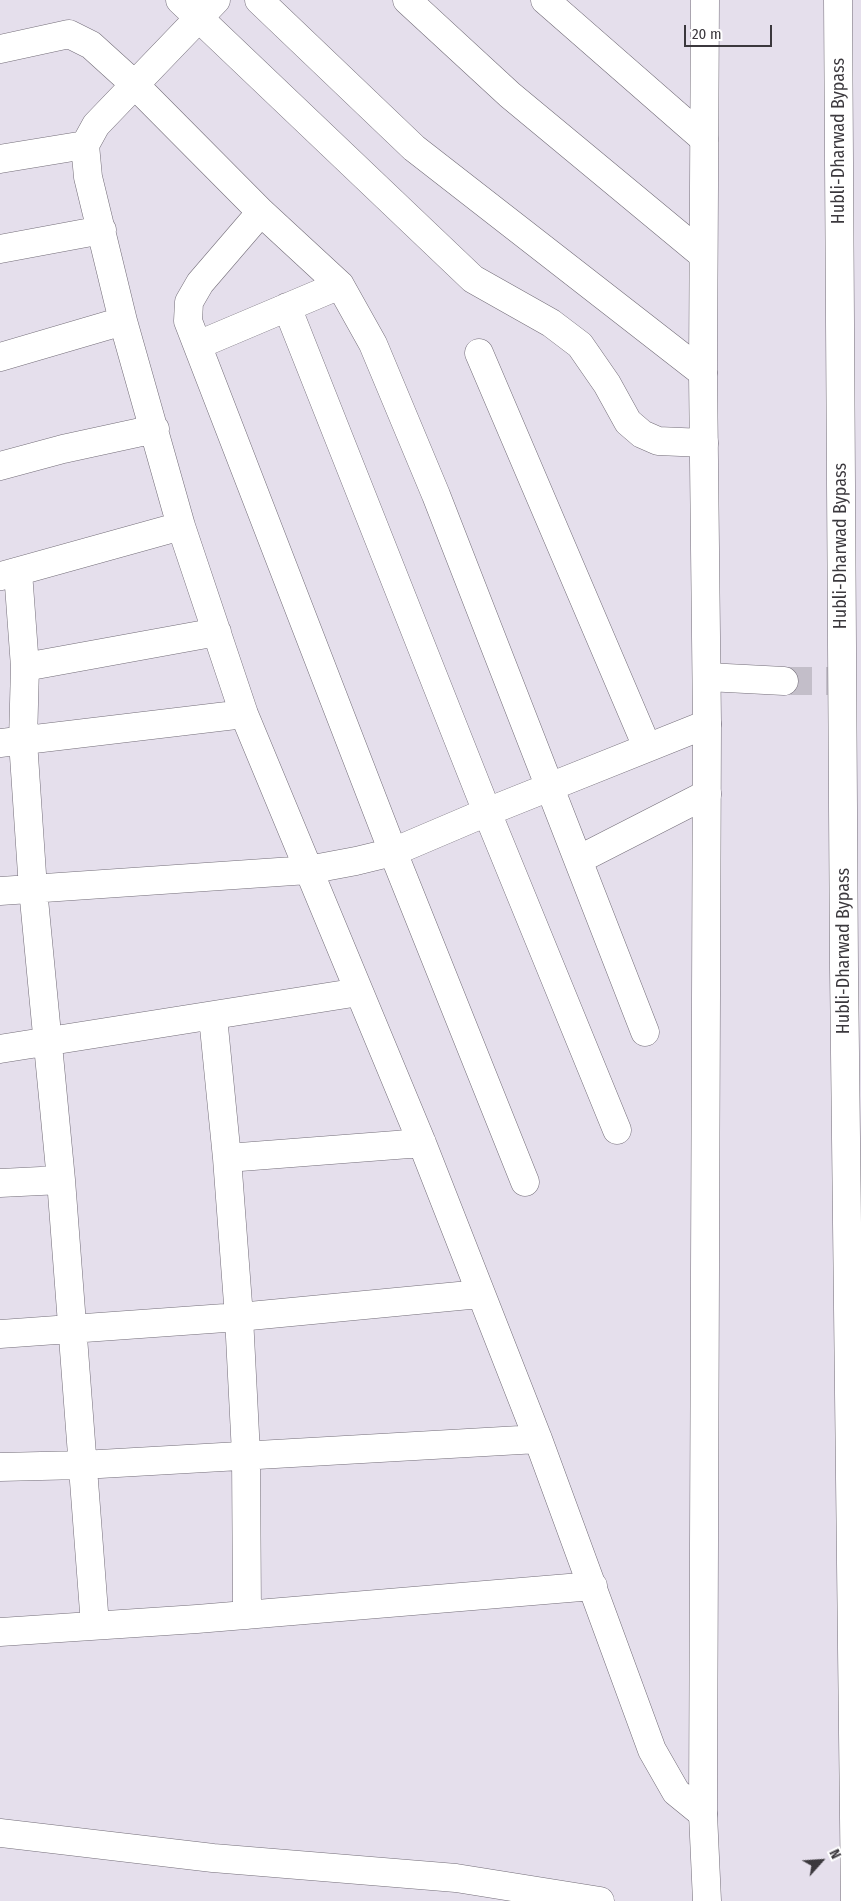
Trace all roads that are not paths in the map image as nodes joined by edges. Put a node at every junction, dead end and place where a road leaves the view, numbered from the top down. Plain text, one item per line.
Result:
1 (259, 0) edge
2 (407, 0) edge
3 (545, 0) edge
4 (838, 0) edge
5 (702, 2) edge
6 (198, 6) edge
7 (0, 49) edge
8 (134, 84) junction
9 (704, 139) junction
10 (85, 145) junction
11 (0, 159) edge
12 (261, 212) junction
13 (102, 230) junction
14 (0, 249) edge
15 (703, 255) junction
16 (340, 284) junction
17 (287, 307) junction
18 (123, 321) junction
19 (198, 344) junction
20 (479, 353) dead end
21 (0, 357) edge
22 (703, 373) junction
23 (156, 429) junction
24 (704, 443) junction
25 (0, 466) edge
26 (182, 526) junction
27 (9, 574) edge
28 (217, 632) junction
29 (25, 667) junction
30 (707, 677) junction
31 (784, 681) tunnel mouth
32 (244, 714) junction
33 (707, 724) junction
34 (11, 742) edge
35 (647, 747) junction
36 (549, 787) junction
37 (707, 794) junction
38 (487, 812) junction
39 (393, 852) junction
40 (578, 860) junction
41 (308, 870) junction
42 (33, 889) junction
43 (0, 891) edge
44 (359, 992) junction
45 (212, 1017) junction
46 (645, 1032) dead end
47 (48, 1042) junction
48 (0, 1049) edge
49 (617, 1130) dead end
50 (422, 1143) junction
51 (227, 1158) junction
52 (61, 1180) junction
53 (525, 1182) dead end
54 (0, 1183) edge
55 (480, 1294) junction
56 (240, 1316) junction
57 (73, 1329) junction
58 (0, 1334) edge
59 (538, 1439) junction
60 (246, 1454) junction
61 (82, 1465) junction
62 (0, 1468) edge
63 (593, 1586) junction
64 (247, 1615) junction
65 (95, 1625) junction
66 (0, 1632) edge
67 (703, 1814) junction
68 (0, 1833) edge
69 (600, 1901) edge
70 (707, 1901) edge
71 (855, 1901) edge

1 - 22 main road
2 - 15 main road
3 - 9 main road
4 - 71 main road, Hubli-Dharwad Bypass
5 - 9 main road
6 - 8 main road
6 - 24 main road
7 - 8 main road
8 - 10 main road
8 - 12 main road
9 - 15 main road
10 - 11 main road
10 - 13 main road
12 - 16 main road
12 - 19 main road
13 - 14 main road
13 - 18 main road
15 - 22 main road
16 - 17 main road
16 - 36 main road
17 - 19 main road
17 - 38 main road
18 - 21 main road
18 - 23 main road
19 - 39 main road
20 - 35 main road
22 - 24 main road
23 - 25 main road
23 - 26 main road
24 - 30 main road
26 - 27 main road
26 - 28 main road
27 - 29 main road
28 - 29 main road
28 - 32 main road
29 - 34 main road
30 - 31 main road
30 - 33 main road
32 - 34 main road
32 - 41 main road
33 - 35 main road
33 - 37 main road
34 - 42 main road
35 - 36 main road
36 - 38 main road
36 - 40 main road
37 - 40 main road
37 - 67 main road
38 - 39 main road
38 - 49 main road
39 - 41 main road
39 - 53 main road
40 - 46 main road
41 - 42 main road
41 - 44 main road
42 - 43 main road
42 - 47 main road
44 - 45 main road
44 - 50 main road
45 - 47 main road
45 - 51 main road
47 - 48 main road
47 - 52 main road
50 - 51 main road
50 - 55 main road
51 - 56 main road
52 - 54 main road
52 - 57 main road
55 - 56 main road
55 - 59 main road
56 - 57 main road
56 - 60 main road
57 - 58 main road
57 - 61 main road
59 - 60 main road
59 - 63 main road
60 - 61 main road
60 - 64 main road
61 - 62 main road
61 - 65 main road
63 - 64 main road
63 - 67 main road
64 - 65 main road
65 - 66 main road
67 - 70 main road
68 - 69 main road

